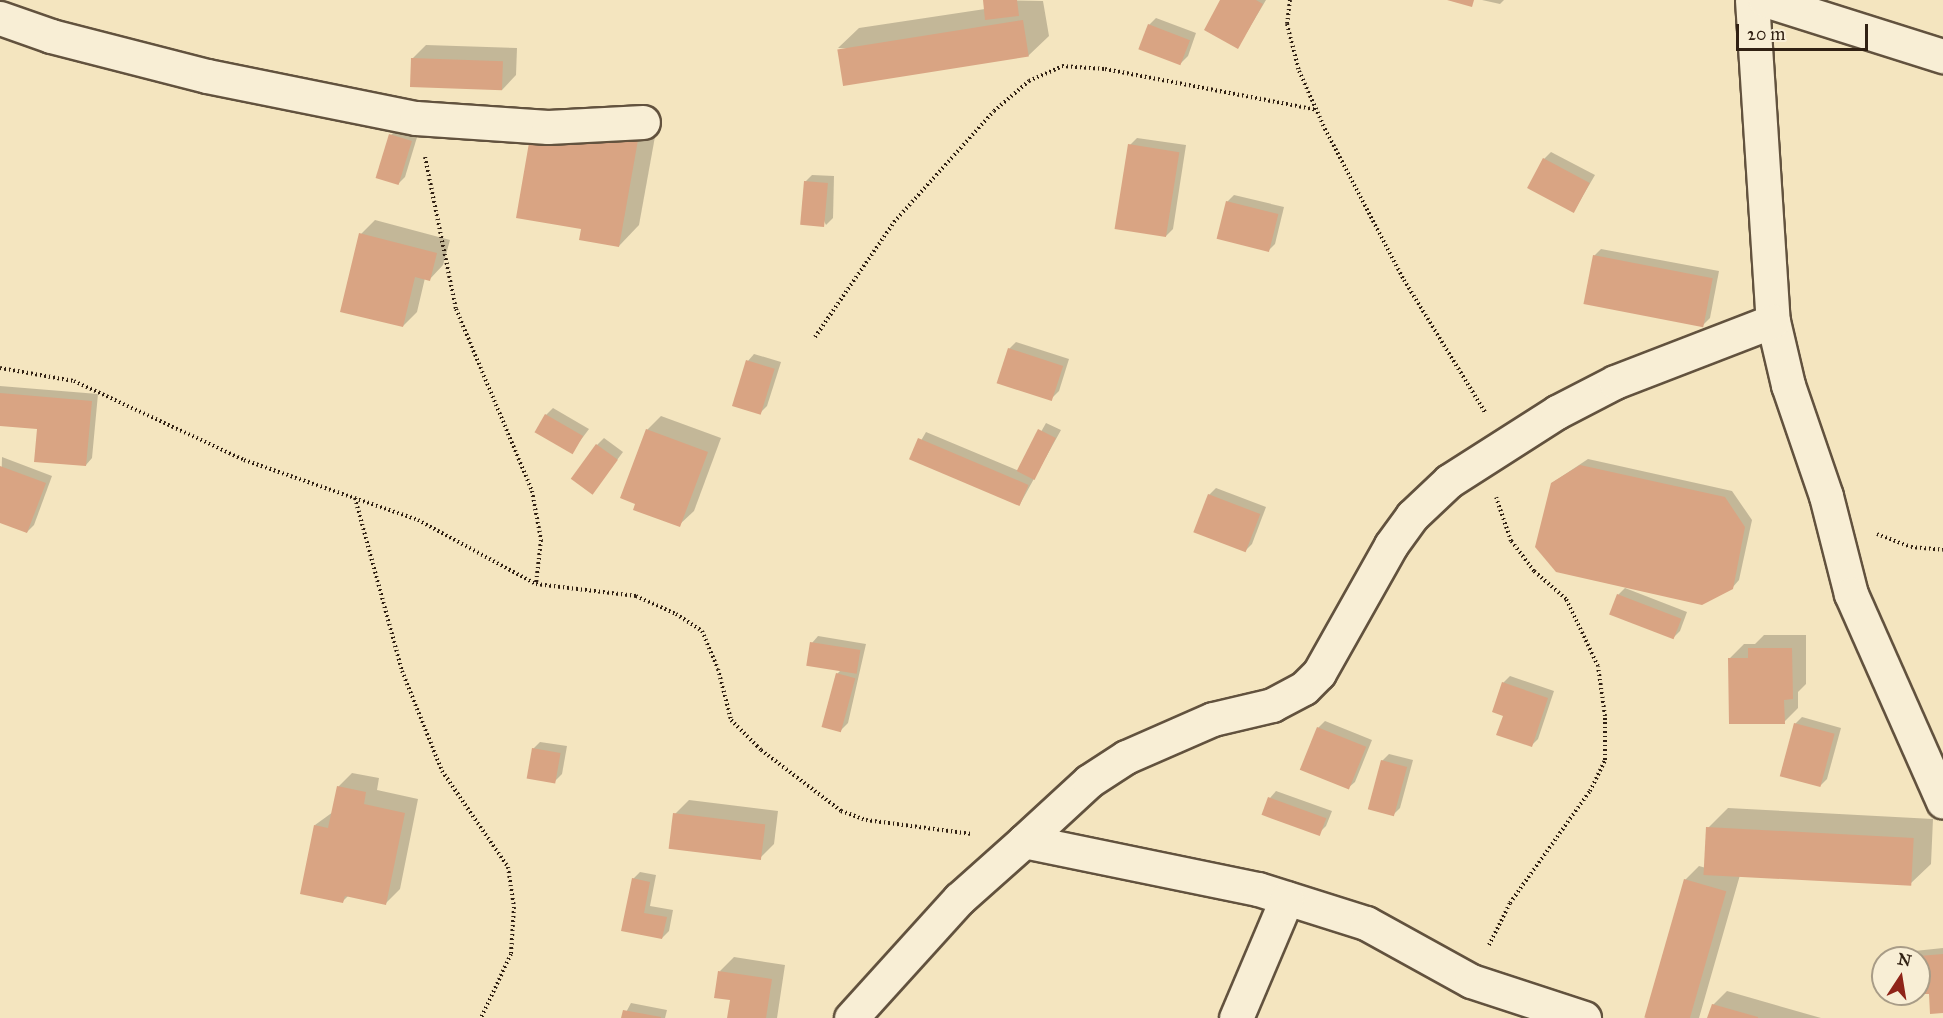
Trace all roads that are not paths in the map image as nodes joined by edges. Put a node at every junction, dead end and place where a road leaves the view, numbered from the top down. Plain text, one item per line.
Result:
1 (1752, 0) edge
2 (1765, 0) edge
3 (0, 18) edge
4 (1943, 56) edge
5 (643, 122) dead end
6 (1773, 321) junction
7 (1943, 802) edge
8 (1024, 841) junction
9 (1287, 898) junction
10 (851, 1018) edge
11 (1236, 1018) edge
12 (1584, 1018) edge

1 - 6 street
2 - 4 street
3 - 5 street
6 - 7 street
6 - 8 street
8 - 9 street
8 - 10 street
9 - 11 street
9 - 12 street

